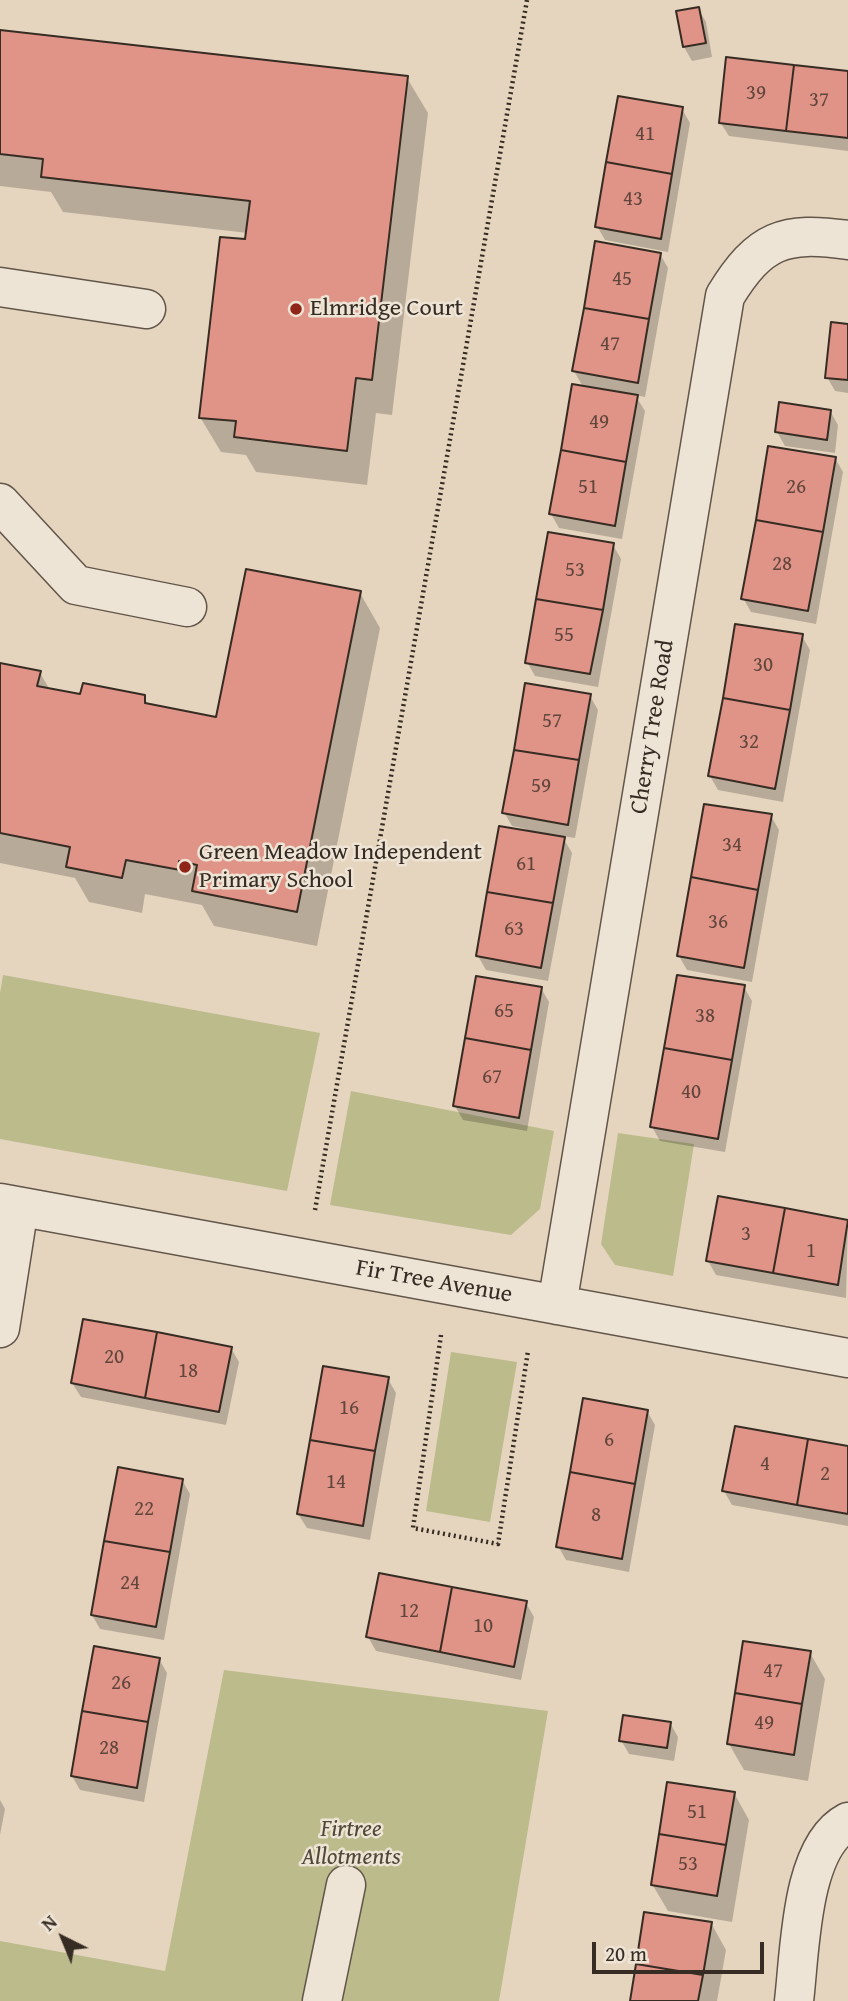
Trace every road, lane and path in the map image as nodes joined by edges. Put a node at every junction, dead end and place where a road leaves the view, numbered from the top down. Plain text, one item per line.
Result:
1 (527, 0) edge
2 (848, 240) edge
3 (0, 287) edge
4 (146, 309) dead end
5 (0, 503) edge
6 (187, 607) dead end
7 (10, 1205) edge
8 (306, 1259) junction
9 (448, 1285) junction
10 (546, 1303) junction
11 (0, 1328) edge
12 (848, 1358) edge
13 (842, 1825) edge
14 (346, 1885) dead end
15 (322, 2001) edge
16 (794, 2001) edge

1 - 8 path
2 - 10 street, Cherry Tree Road
3 - 4 street
5 - 6 street
7 - 8 street, Fir Tree Avenue
7 - 11 street, Fir Tree Avenue
8 - 9 street, Fir Tree Avenue
9 - 10 street, Fir Tree Avenue
9 - 10 path
10 - 12 street, Fir Tree Avenue
13 - 16 street
14 - 15 street

